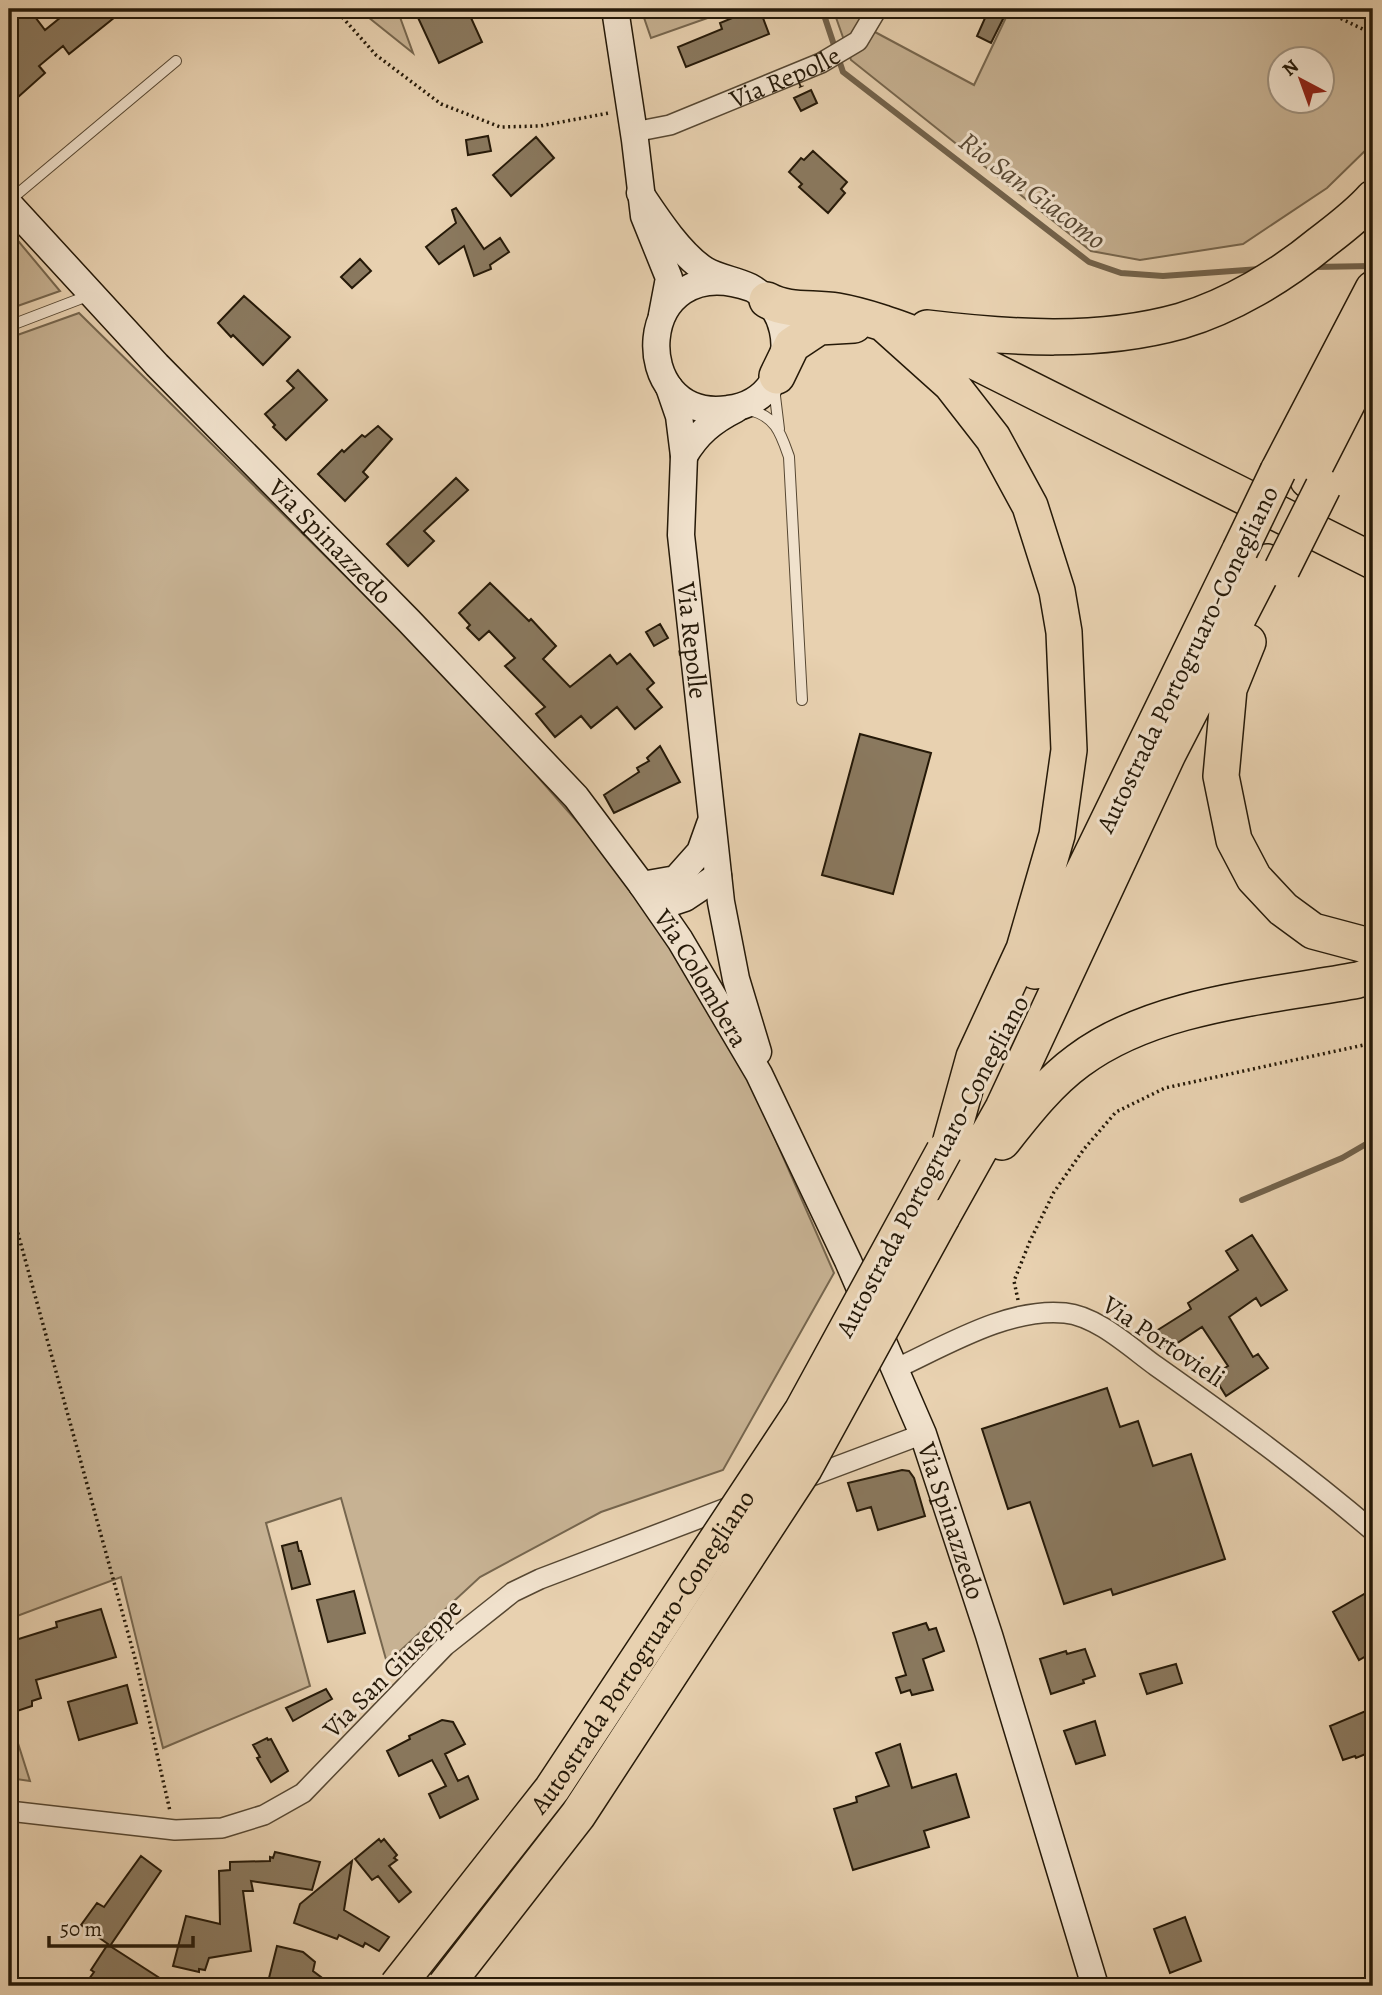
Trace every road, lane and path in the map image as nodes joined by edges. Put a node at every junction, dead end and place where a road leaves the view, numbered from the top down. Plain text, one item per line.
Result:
1 (335, 9) edge
2 (615, 9) edge
3 (877, 9) edge
4 (1321, 9) edge
5 (1373, 34) edge
6 (176, 61) dead end
7 (632, 120) junction
8 (640, 193) junction
9 (1373, 198) edge
10 (9, 203) edge
11 (1373, 289) edge
12 (91, 294) junction
13 (759, 294) junction
14 (662, 315) junction
15 (883, 323) junction
16 (9, 326) edge
17 (1367, 365) edge
18 (777, 376) junction
19 (669, 387) junction
20 (739, 408) junction
21 (779, 429) junction
22 (684, 456) junction
23 (1303, 479) junction
24 (1263, 560) junction
25 (1373, 561) edge
26 (802, 700) dead end
27 (711, 822) junction
28 (718, 876) junction
29 (642, 885) junction
30 (721, 902) junction
31 (658, 907) junction
32 (1373, 947) edge
33 (700, 973) junction
34 (1373, 975) edge
35 (1373, 1043) edge
36 (759, 1074) junction
37 (947, 1145) junction
38 (9, 1201) edge
39 (947, 1224) junction
40 (1022, 1316) junction
41 (895, 1369) junction
42 (923, 1434) junction
43 (1373, 1531) edge
44 (9, 1811) edge
45 (175, 1830) junction
46 (397, 1986) edge
47 (445, 1986) edge
48 (1095, 1986) edge

1 - 7 path
2 - 7 street, Via Repolle
3 - 7 street, Via Repolle
4 - 5 path
6 - 10 lane
7 - 8 street, Via Repolle
8 - 13 street, Via Repolle
8 - 14 street, Via Repolle
9 - 15 highway
10 - 12 street, Via Spinazzedo
11 - 23 highway, Autostrada Portogruaro-Conegliano
12 - 16 lane
12 - 29 street, Via Spinazzedo
13 - 14 street
13 - 15 highway
13 - 18 street
14 - 19 street, Via Repolle
15 - 18 highway
15 - 25 highway
15 - 37 highway
17 - 23 highway, Autostrada Portogruaro-Conegliano
18 - 20 street
18 - 21 lane
19 - 20 street
19 - 22 street, Via Repolle
20 - 21 lane
20 - 22 street
21 - 26 lane
22 - 27 street, Via Repolle
23 - 24 highway, Autostrada Portogruaro-Conegliano, bridge
23 - 24 highway, bridge
24 - 32 highway
24 - 37 highway, Autostrada Portogruaro-Conegliano
24 - 39 highway, Autostrada Portogruaro-Conegliano
27 - 28 street, Via Repolle
27 - 29 street, Via Repolle
28 - 30 street, Via Repolle
28 - 31 street
29 - 31 street, Via Colombera
30 - 33 street, Via Repolle
30 - 36 street, Via Repolle
31 - 33 street, Via Colombera
33 - 36 street, Via Colombera
34 - 39 highway
35 - 40 path
36 - 41 street, Via Spinazzedo
37 - 46 highway, Autostrada Portogruaro-Conegliano, bridge
38 - 45 path
39 - 47 highway, Autostrada Portogruaro-Conegliano, bridge
40 - 41 street, Via Portovieli
40 - 43 street, Via Portovieli
41 - 42 street, Via Spinazzedo
42 - 45 street, Via San Giuseppe
42 - 48 street, Via Spinazzedo
44 - 45 street, Via San Giuseppe

